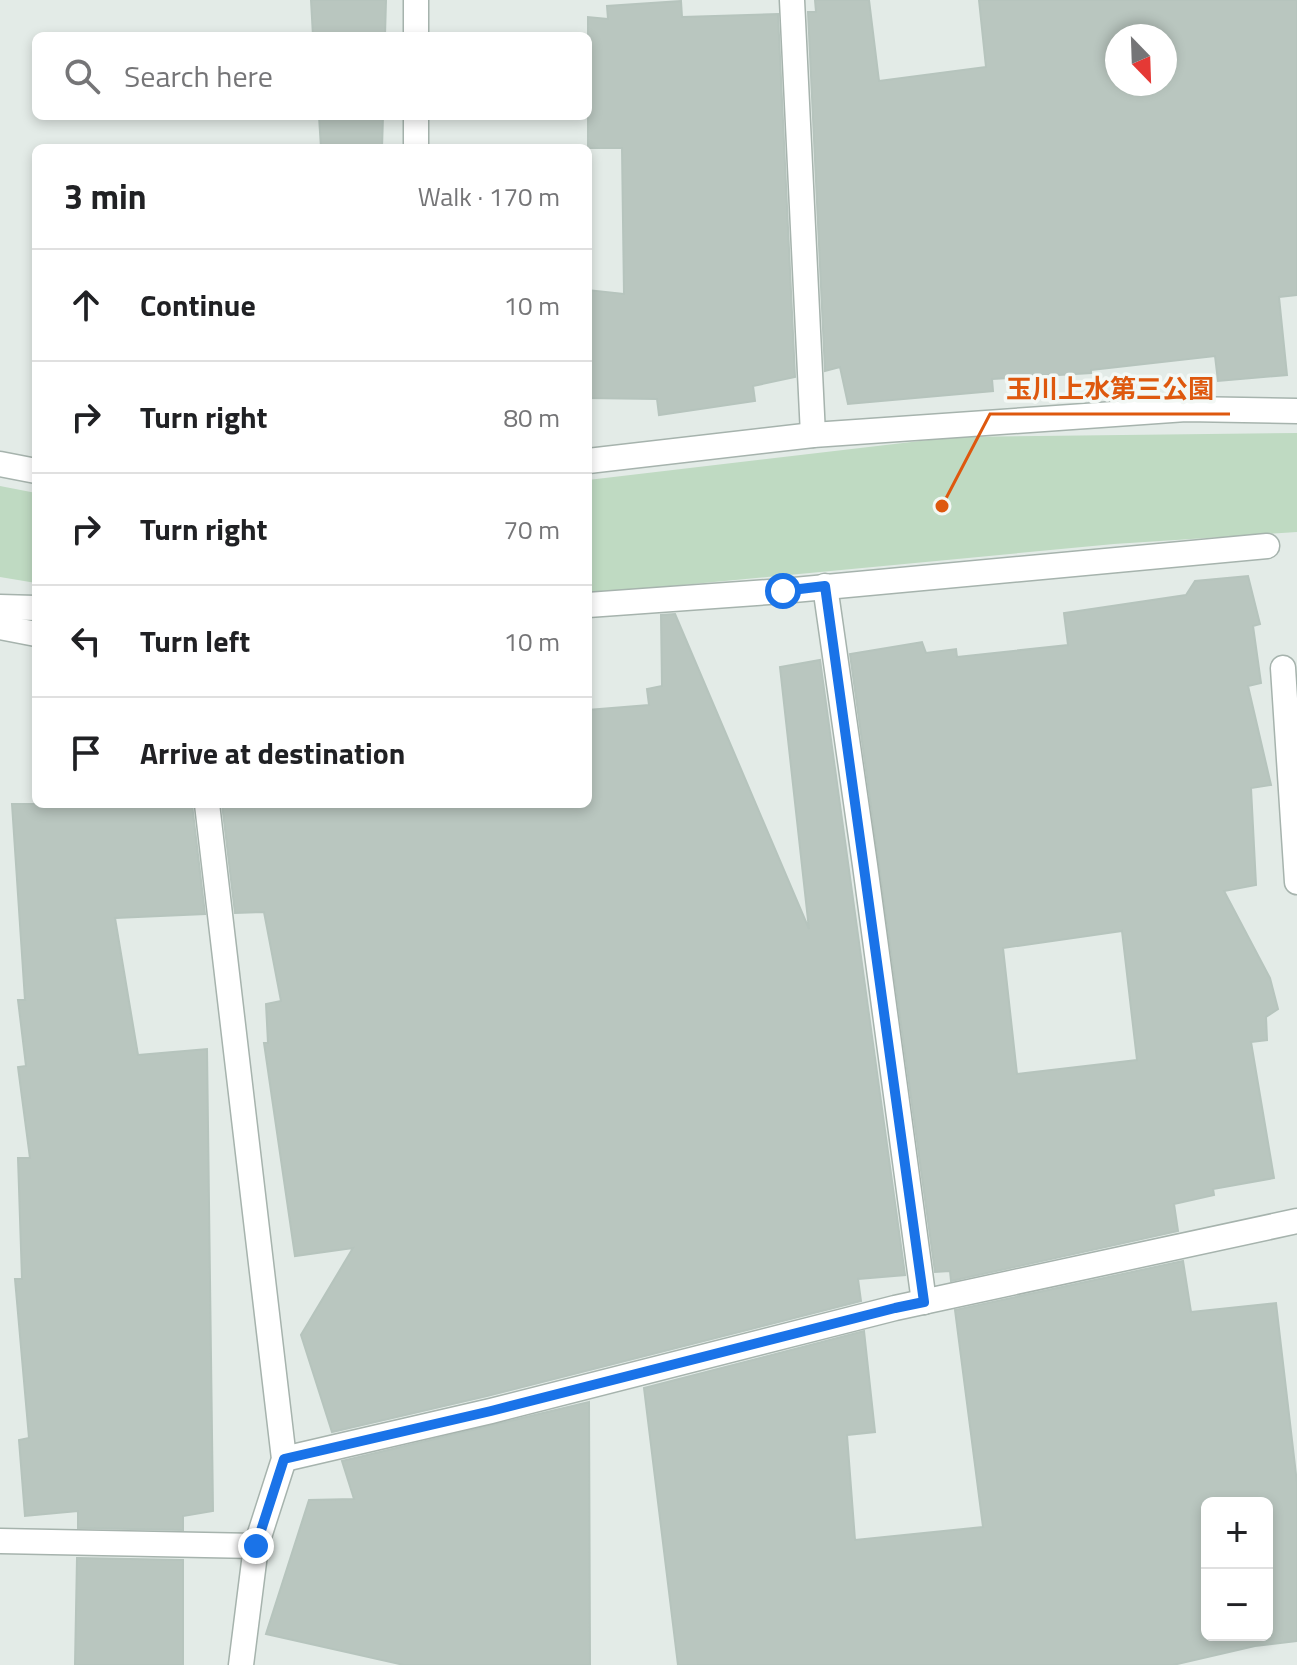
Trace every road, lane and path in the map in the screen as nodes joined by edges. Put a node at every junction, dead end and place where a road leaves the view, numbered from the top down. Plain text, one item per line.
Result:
1 (416, 0) edge
2 (792, 0) edge
3 (416, 32) edge
4 (416, 120) edge
5 (416, 144) edge
6 (1297, 411) edge
7 (813, 435) junction
8 (592, 461) edge
9 (0, 464) edge
10 (32, 470) edge
11 (1267, 546) dead end
12 (825, 586) junction
13 (592, 605) edge
14 (0, 607) edge
15 (32, 608) edge
16 (0, 627) edge
17 (32, 633) edge
18 (1283, 668) dead end
19 (207, 808) edge
20 (1297, 882) edge
21 (1297, 1221) edge
22 (924, 1302) junction
23 (284, 1459) junction
24 (0, 1541) edge
25 (256, 1546) junction
26 (241, 1665) edge

1 - 3 street
2 - 7 street
4 - 5 street
6 - 7 street
7 - 8 street
9 - 10 street
11 - 12 street
12 - 13 street
12 - 22 street
14 - 15 street
16 - 17 street
18 - 20 street
19 - 23 street
21 - 22 street
22 - 23 street
23 - 25 street
24 - 25 street
25 - 26 street

